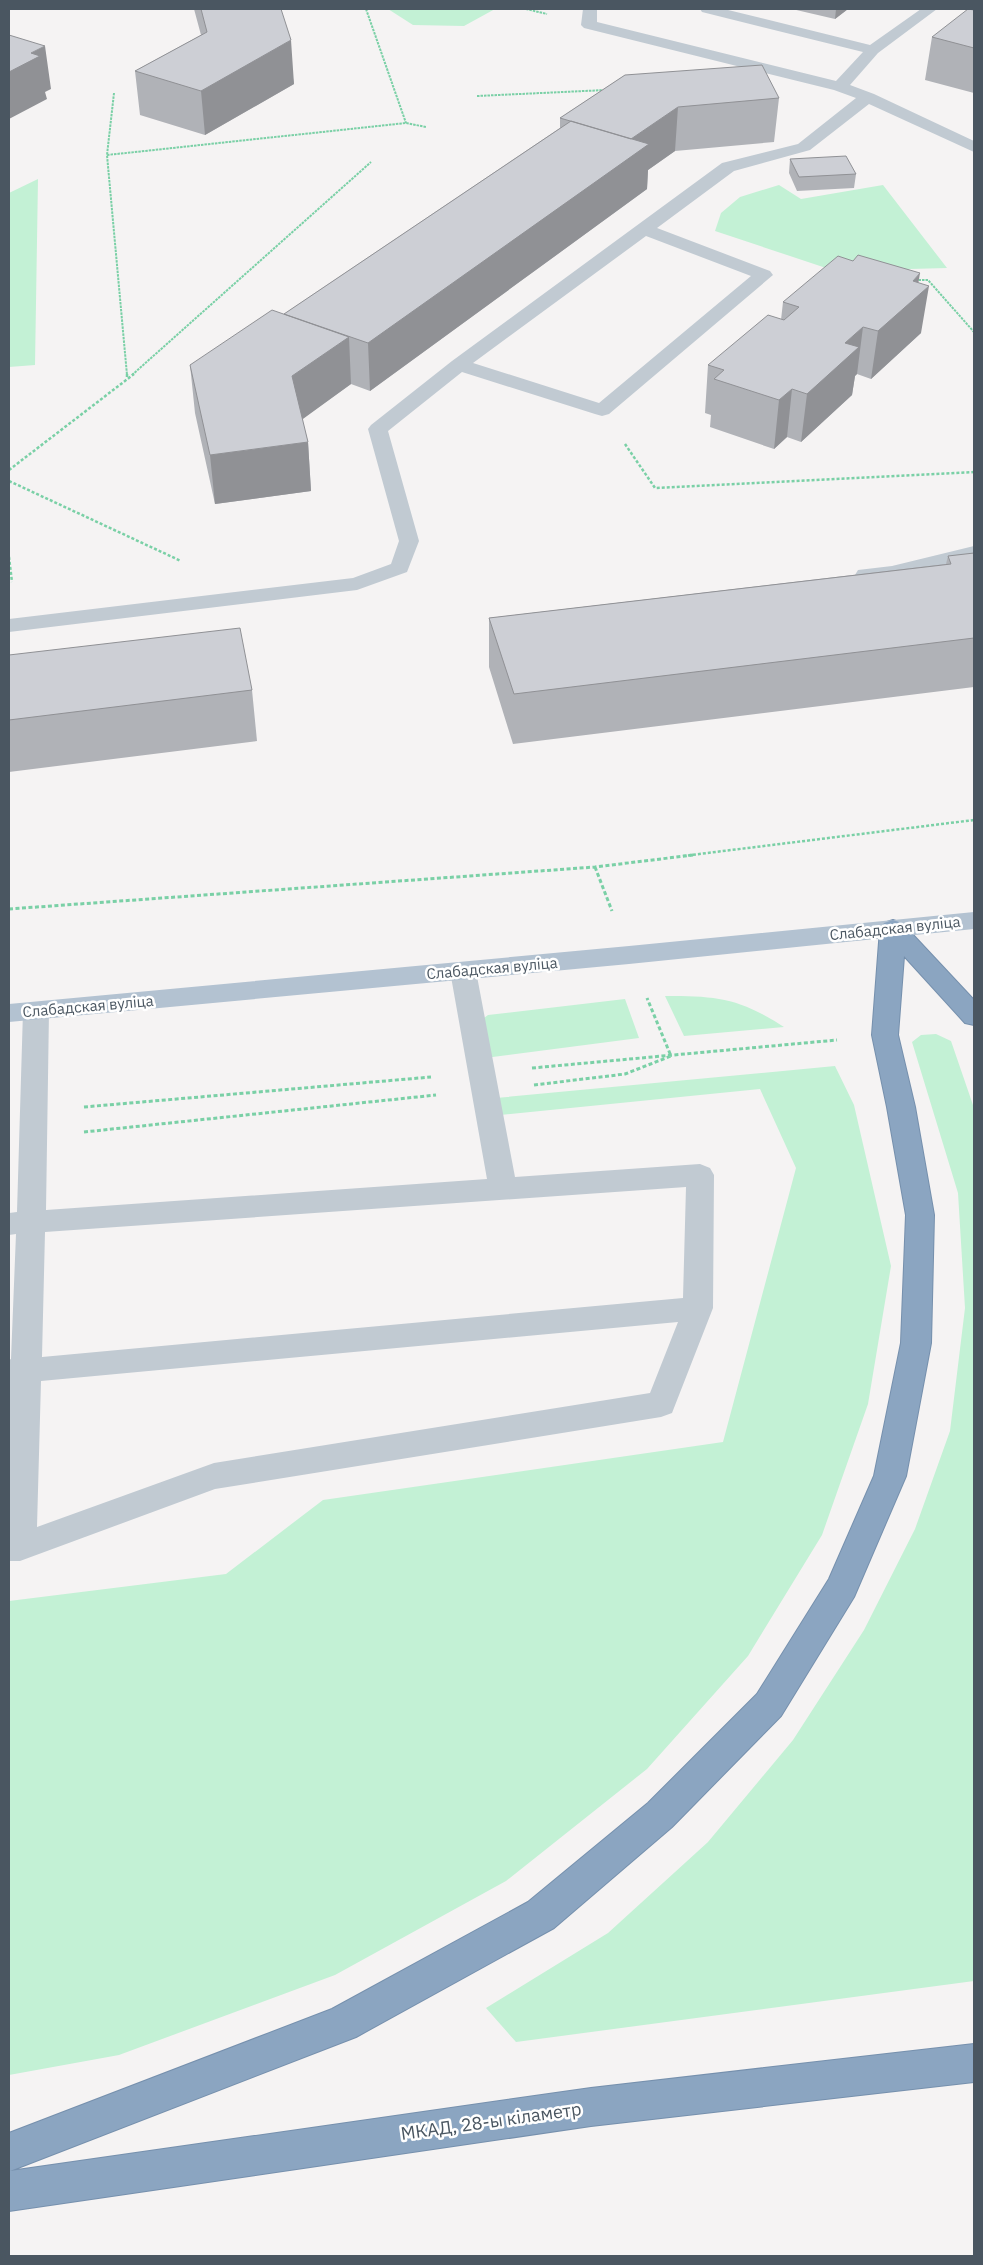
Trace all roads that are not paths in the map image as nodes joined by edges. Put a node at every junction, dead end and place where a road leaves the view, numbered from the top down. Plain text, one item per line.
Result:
1 (590, 9) edge
2 (707, 9) edge
3 (930, 9) edge
4 (873, 50) junction
5 (840, 87) junction
6 (868, 97) junction
7 (974, 147) edge
8 (644, 229) junction
9 (459, 366) junction
10 (974, 552) edge
11 (843, 578) edge
12 (9, 626) edge
13 (974, 920) edge
14 (893, 929) junction
15 (463, 971) junction
16 (22, 1012) edge
17 (974, 1016) edge
18 (503, 1189) junction
19 (20, 1224) edge
20 (698, 1308) junction
21 (17, 1371) edge
22 (15, 1547) edge
23 (974, 2063) edge
24 (9, 2152) edge
25 (9, 2191) edge

1 - 5 lane
2 - 4 lane
3 - 4 lane
4 - 5 lane
5 - 6 lane
6 - 7 lane
6 - 8 lane
8 - 9 lane
8 - 9 lane
9 - 12 lane
10 - 11 lane
13 - 14 main road, Слабадская вуліца
14 - 15 main road, Слабадская вуліца
14 - 17 highway
14 - 24 highway
15 - 16 main road, Слабадская вуліца
15 - 18 lane
16 - 19 lane
18 - 19 lane
18 - 20 lane
19 - 21 lane
20 - 21 lane
20 - 22 lane
21 - 22 lane
23 - 25 highway, МКАД, 28-ы кіламетр

